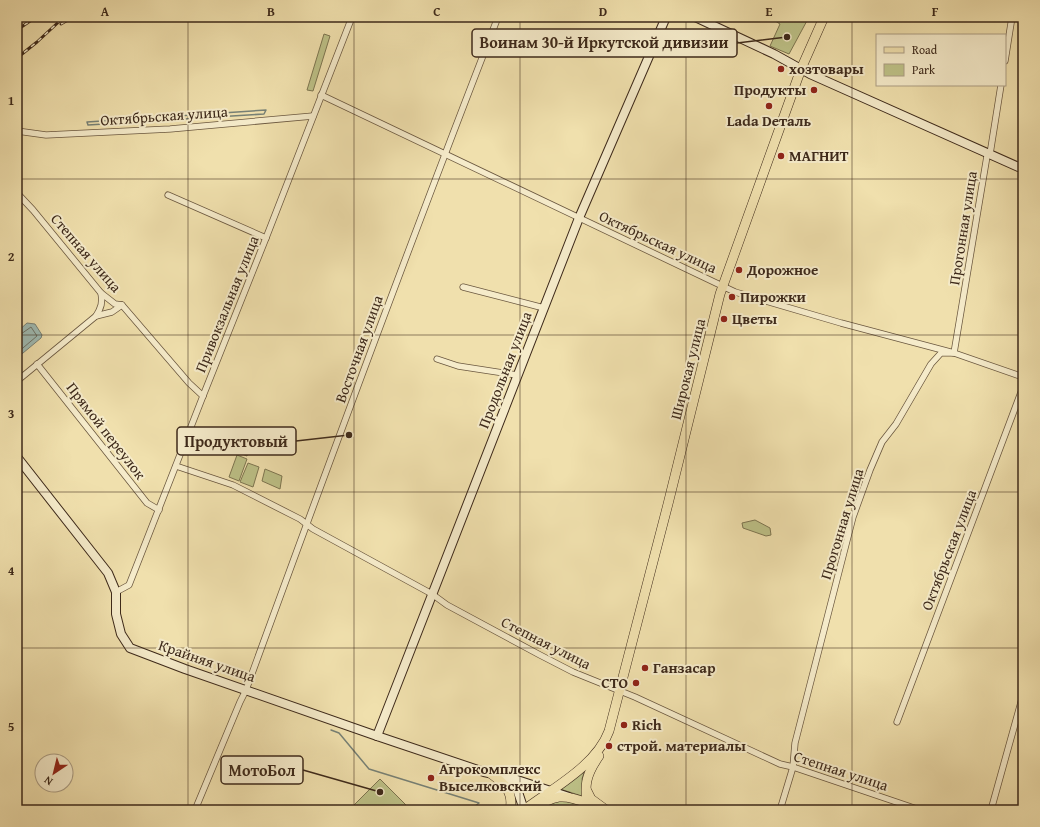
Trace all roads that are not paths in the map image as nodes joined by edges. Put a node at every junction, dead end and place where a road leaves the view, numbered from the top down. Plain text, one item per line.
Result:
1 (352, 17) edge
2 (498, 17) edge
3 (666, 17) edge
4 (695, 17) edge
5 (824, 17) edge
6 (1012, 17) edge
7 (1006, 55) edge
8 (801, 69) junction
9 (1001, 86) edge
10 (321, 95) junction
11 (313, 116) junction
12 (17, 131) edge
13 (445, 154) junction
14 (990, 154) junction
15 (1023, 169) edge
16 (17, 193) edge
17 (168, 194) dead end
18 (579, 218) junction
19 (266, 238) junction
20 (723, 286) junction
21 (463, 288) dead end
22 (101, 292) junction
23 (122, 305) junction
24 (544, 308) junction
25 (96, 316) junction
26 (954, 353) junction
27 (436, 359) dead end
28 (37, 364) junction
29 (518, 375) junction
30 (1023, 377) edge
31 (17, 381) edge
32 (1023, 387) edge
33 (203, 396) junction
34 (17, 456) edge
35 (176, 466) junction
36 (159, 510) junction
37 (307, 524) junction
38 (116, 592) junction
39 (432, 594) junction
40 (246, 690) junction
41 (620, 692) junction
42 (1023, 695) edge
43 (897, 722) dead end
44 (377, 736) junction
45 (607, 737) junction
46 (793, 767) junction
47 (490, 773) junction
48 (586, 788) junction
49 (551, 790) junction
50 (541, 797) junction
51 (577, 800) junction
52 (587, 807) edge
53 (196, 810) edge
54 (510, 810) edge
55 (524, 810) edge
56 (534, 810) edge
57 (605, 810) edge
58 (780, 810) edge
59 (920, 810) edge
60 (991, 810) edge

1 - 10 street, Привокзальная улица
2 - 13 street, Восточная улица
3 - 18 street, Продольная улица
4 - 8 street
5 - 8 main road, Широкая улица
6 - 7 street
8 - 14 street
8 - 20 main road, Широкая улица
9 - 14 street, Прогонная улица
10 - 11 street, Привокзальная улица
10 - 13 street, Октябрьская улица
11 - 12 street, Октябрьская улица
11 - 19 street, Привокзальная улица
13 - 18 street, Октябрьская улица
13 - 37 street, Восточная улица
14 - 15 street
14 - 26 street, Прогонная улица
16 - 22 street, Степная улица
17 - 19 street
18 - 20 street, Октябрьская улица
18 - 24 street, Продольная улица
19 - 33 street, Привокзальная улица
20 - 26 street, Октябрьская улица
20 - 41 main road, Широкая улица
21 - 24 street
22 - 23 street, Степная улица
22 - 25 street
23 - 25 street
23 - 33 street, Степная улица
24 - 29 street, Продольная улица
25 - 28 street
26 - 30 street, Октябрьская улица
26 - 46 street, Прогонная улица
27 - 29 street
28 - 31 street
28 - 36 street, Прямой переулок
29 - 39 street, Продольная улица
32 - 43 street, Октябрьская улица
33 - 35 street, Привокзальная улица
34 - 38 street, Крайняя улица
35 - 36 street, Привокзальная улица
35 - 37 street, Степная улица
36 - 38 street, Привокзальная улица
37 - 39 street, Степная улица
37 - 40 street, Восточная улица
38 - 40 street, Крайняя улица
39 - 41 street, Степная улица
39 - 44 street, Продольная улица
40 - 44 street, Крайняя улица
40 - 53 street, Восточная улица
41 - 45 main road, Широкая улица
41 - 46 street, Степная улица
42 - 60 street
44 - 47 street, Крайняя улица
45 - 48 main road
45 - 49 main road
46 - 58 street, Прогонная улица
46 - 59 street, Степная улица
47 - 49 street
47 - 54 main road
47 - 55 street
48 - 52 main road
48 - 57 main road
49 - 50 main road
49 - 51 street
50 - 55 main road
50 - 56 main road
51 - 52 main road
51 - 56 main road
52 - 57 street

